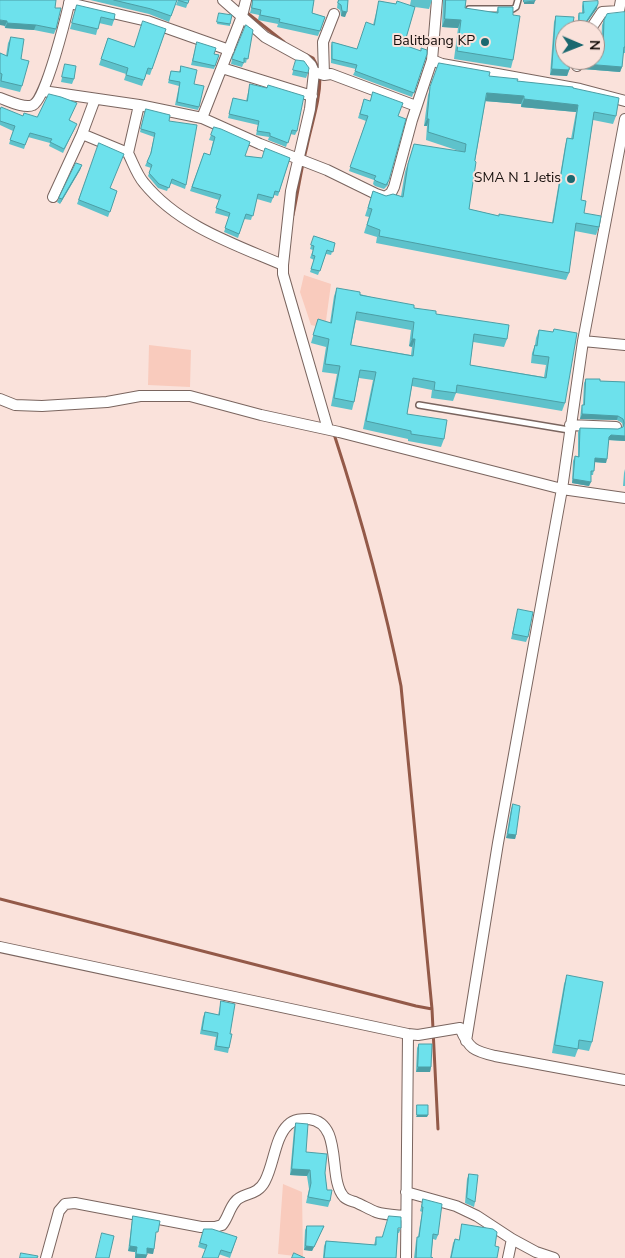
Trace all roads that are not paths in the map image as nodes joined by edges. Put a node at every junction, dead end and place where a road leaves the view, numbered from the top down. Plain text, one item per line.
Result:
1 (223, 0) edge
2 (437, 0) edge
3 (518, 0) edge
4 (621, 0) edge
5 (70, 2) edge
6 (244, 8) edge
7 (469, 9) edge
8 (334, 14) dead end
9 (597, 20) edge
10 (229, 50) junction
11 (432, 60) junction
12 (222, 68) junction
13 (319, 73) junction
14 (43, 91) junction
15 (312, 96) junction
16 (0, 98) edge
17 (95, 99) junction
18 (625, 101) edge
19 (139, 105) junction
20 (416, 106) junction
21 (202, 118) junction
22 (625, 119) edge
23 (82, 134) junction
24 (128, 153) junction
25 (299, 160) junction
26 (53, 197) dead end
27 (283, 264) junction
28 (583, 341) junction
29 (625, 345) edge
30 (0, 399) edge
31 (419, 405) dead end
32 (616, 426) dead end
33 (570, 428) junction
34 (332, 431) junction
35 (562, 489) junction
36 (625, 498) edge
37 (0, 947) edge
38 (413, 1035) junction
39 (466, 1042) junction
40 (625, 1080) edge
41 (406, 1192) junction
42 (406, 1216) junction
43 (512, 1239) junction
44 (46, 1258) edge
45 (406, 1258) edge
46 (508, 1258) edge
47 (554, 1258) edge

1 - 6 street
2 - 11 street
3 - 7 lane
4 - 9 street
5 - 10 street
5 - 14 street
6 - 10 street
6 - 13 street
8 - 13 street
10 - 12 street
11 - 18 street
11 - 20 street
12 - 15 street
12 - 21 street
13 - 15 street
13 - 20 street
14 - 16 street
14 - 17 street
15 - 25 street
17 - 19 street
17 - 23 street
19 - 21 street
19 - 24 street
20 - 25 street
21 - 25 street
22 - 28 street
23 - 24 street
23 - 26 street
24 - 27 street
25 - 27 street
27 - 34 street
28 - 29 street
28 - 33 street
30 - 34 street
31 - 33 lane
32 - 33 street
33 - 35 street
34 - 35 street
35 - 36 street
35 - 39 street
37 - 38 street
38 - 39 street
38 - 41 street
39 - 40 street
41 - 42 street
41 - 43 street
42 - 44 street
42 - 45 street
43 - 46 street
43 - 47 street

